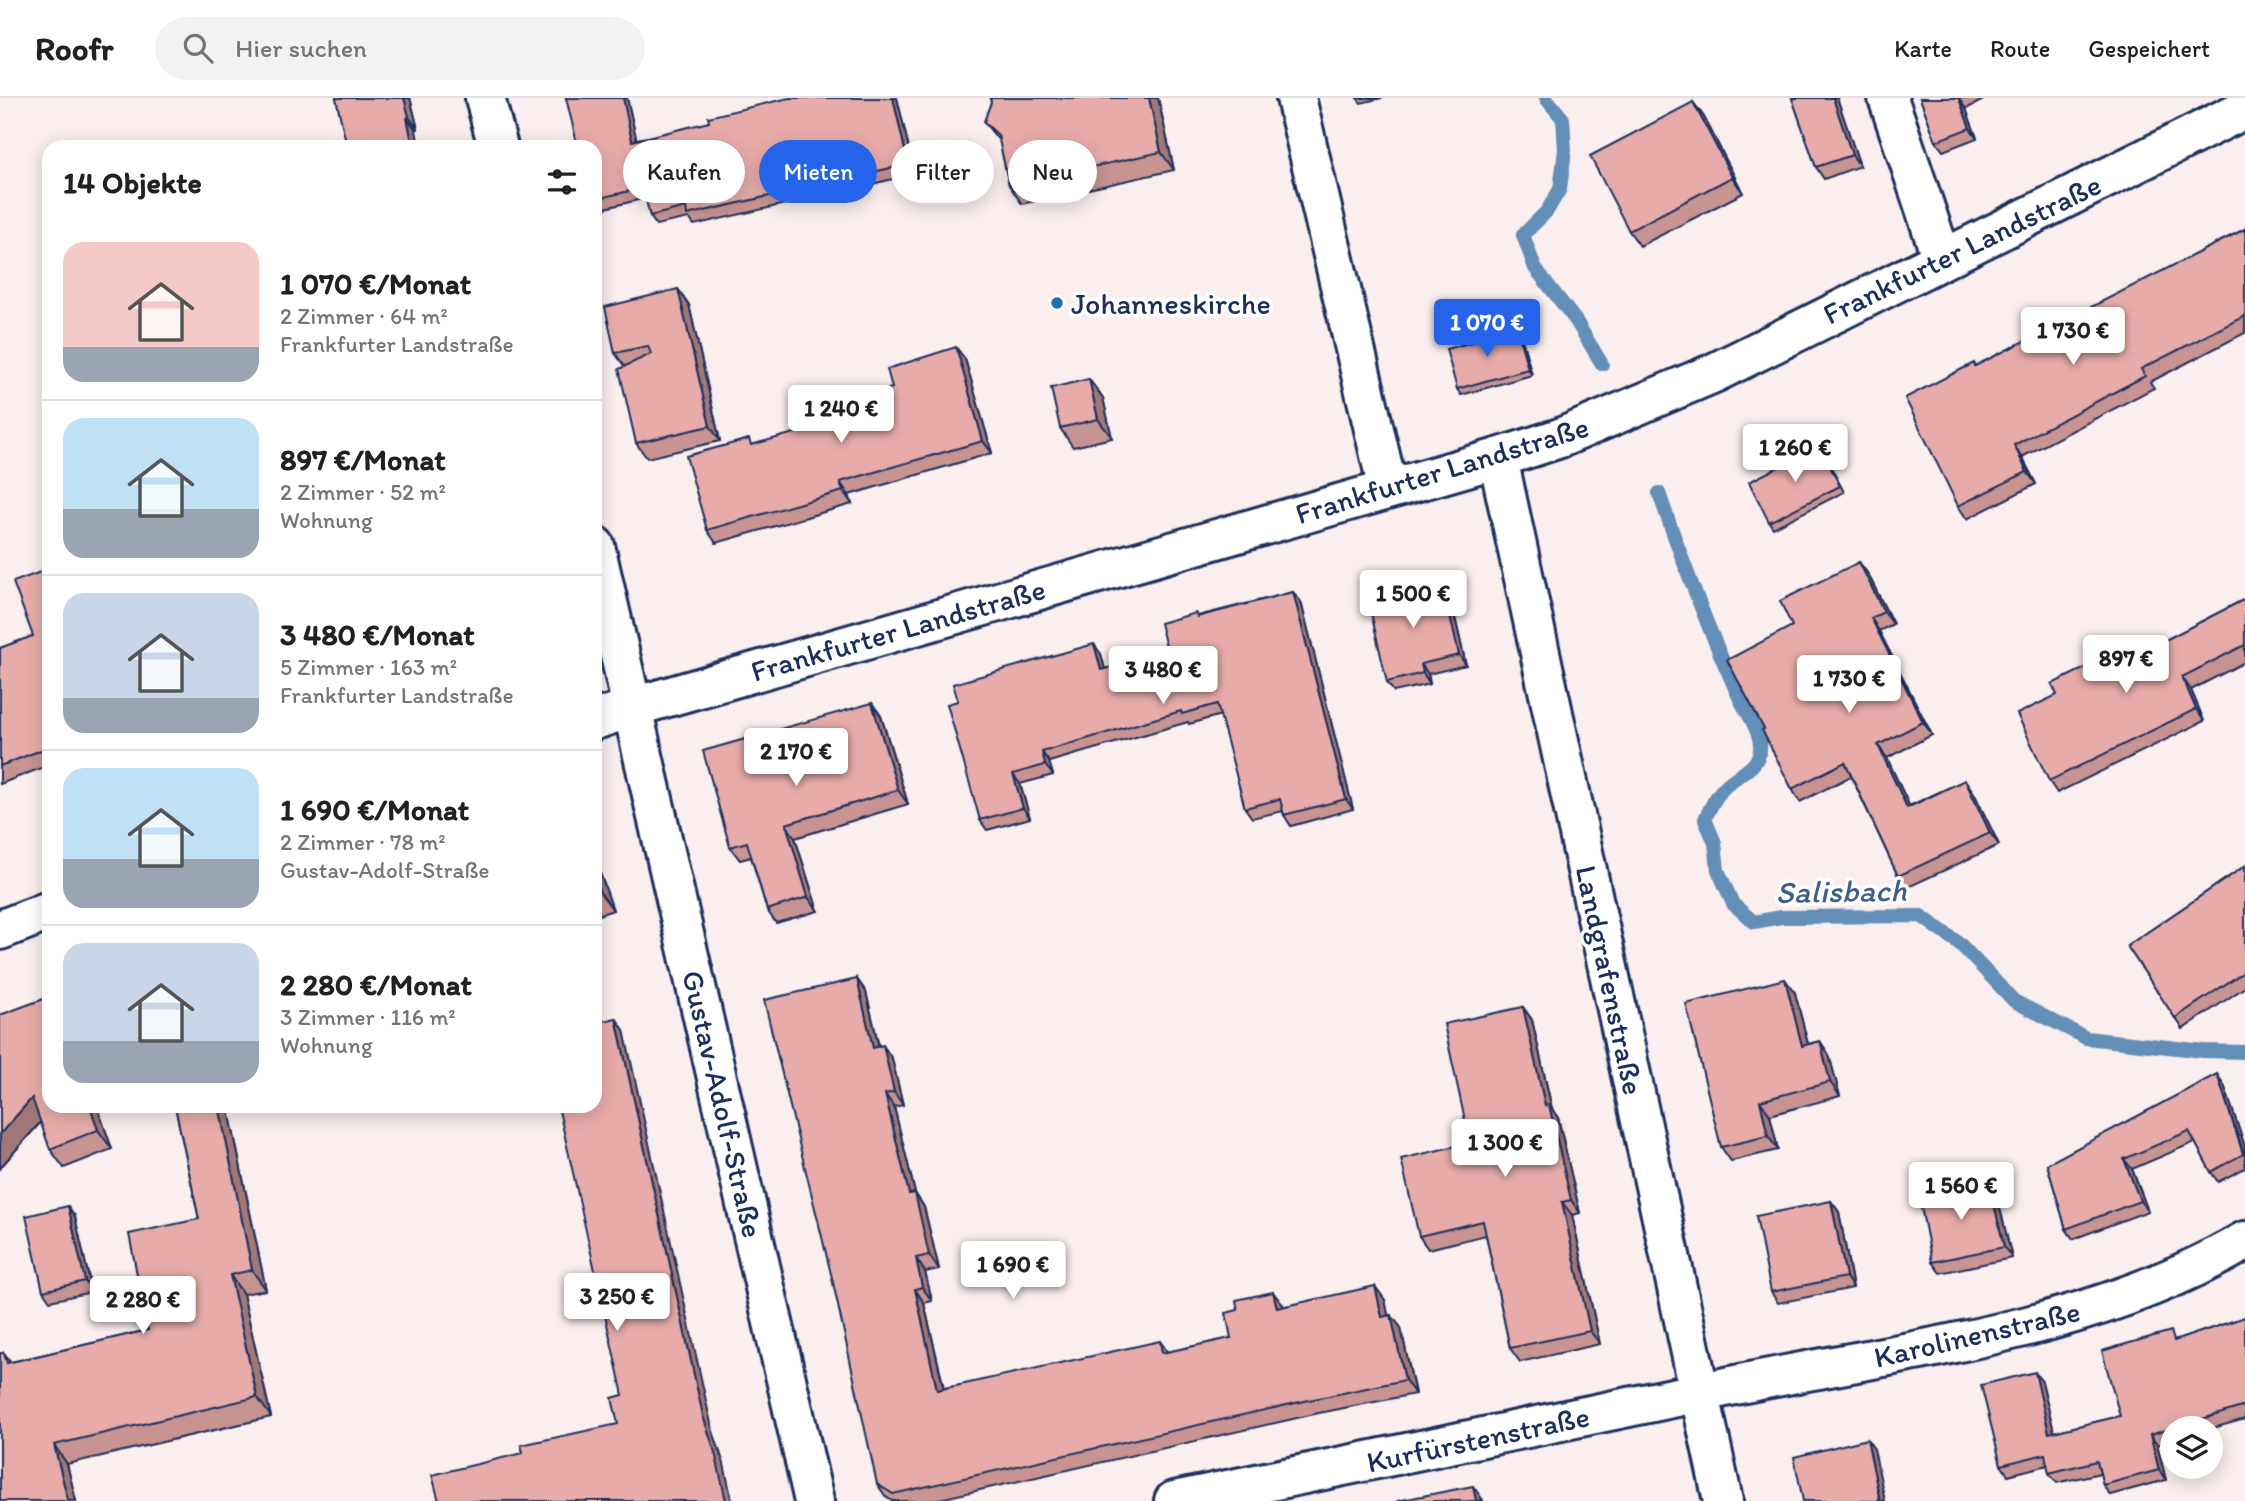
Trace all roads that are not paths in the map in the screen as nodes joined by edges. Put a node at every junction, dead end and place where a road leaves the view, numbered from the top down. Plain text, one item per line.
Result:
1 (485, 98) edge
2 (1296, 98) edge
3 (1888, 98) edge
4 (2245, 109) edge
5 (496, 140) edge
6 (1942, 259) junction
7 (1498, 458) junction
8 (1388, 489) junction
9 (602, 576) edge
10 (633, 707) junction
11 (602, 718) edge
12 (42, 914) edge
13 (3, 930) edge
14 (2245, 1241) edge
15 (1699, 1394) junction
16 (814, 1501) edge
17 (1174, 1501) edge
18 (1723, 1501) edge

1 - 5 street
2 - 8 street
3 - 6 street
4 - 6 street, Frankfurter Landstraße
6 - 7 street, Frankfurter Landstraße
7 - 8 street, Frankfurter Landstraße
7 - 15 street, Landgrafenstraße
8 - 10 street, Frankfurter Landstraße
9 - 10 street, Gustav-Adolf-Straße
10 - 11 street, Frankfurter Landstraße
10 - 16 street, Gustav-Adolf-Straße
12 - 13 street
14 - 15 street, Karolinenstraße
15 - 17 street, Kurfürstenstraße
15 - 18 street, Landgrafenstraße

